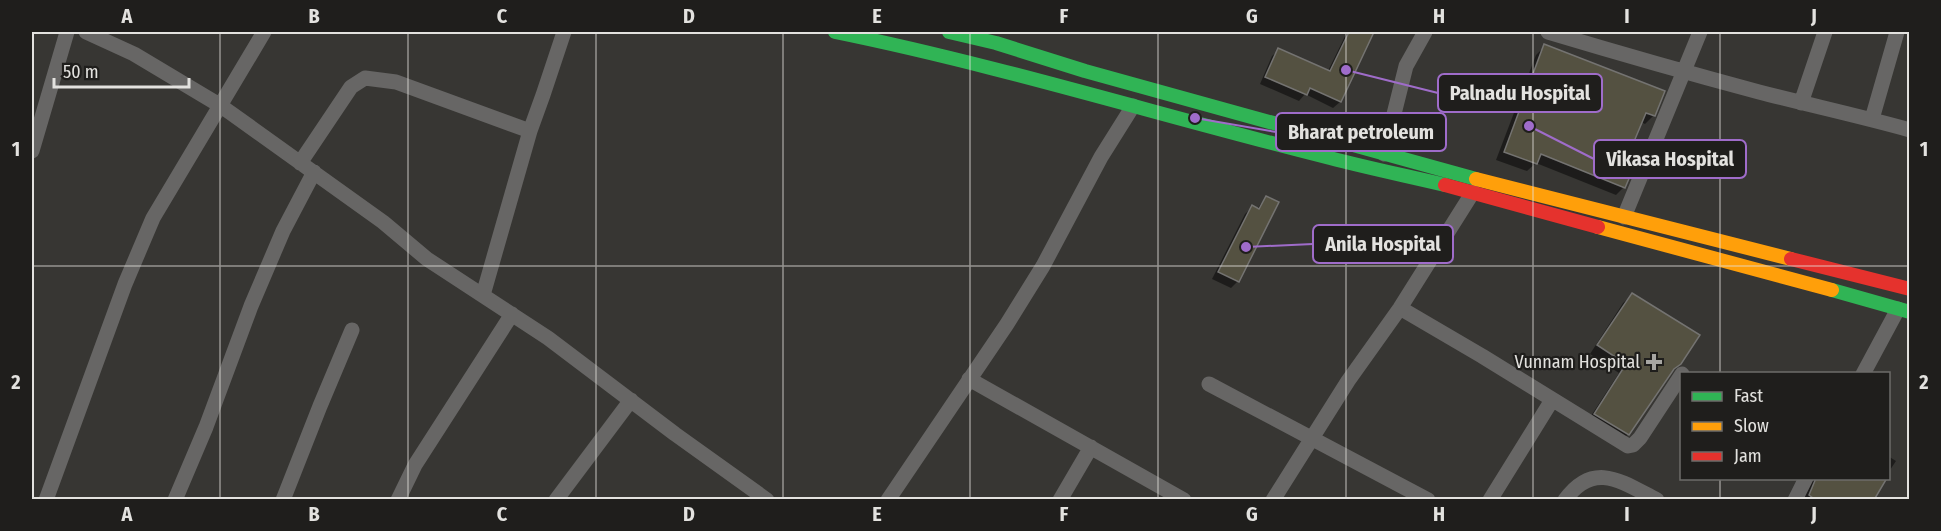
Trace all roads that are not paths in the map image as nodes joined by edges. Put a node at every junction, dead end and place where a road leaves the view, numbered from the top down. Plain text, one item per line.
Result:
1 (67, 32) edge
2 (86, 32) edge
3 (264, 32) edge
4 (564, 32) edge
5 (835, 32) edge
6 (949, 32) edge
7 (1425, 32) edge
8 (1548, 32) edge
9 (1700, 32) edge
10 (1824, 32) edge
11 (1897, 32) edge
12 (997, 37) edge
13 (1684, 72) junction
14 (1801, 103) junction
15 (221, 106) junction
16 (1133, 106) junction
17 (1872, 119) junction
18 (1910, 130) edge
19 (530, 131) junction
20 (32, 151) edge
21 (1384, 154) junction
22 (300, 163) junction
23 (314, 172) junction
24 (1473, 192) junction
25 (1624, 217) junction
26 (1910, 290) edge
27 (483, 295) junction
28 (1400, 308) junction
29 (1904, 311) edge
30 (512, 314) junction
31 (352, 330) dead end
32 (1864, 372) edge
33 (1680, 377) edge
34 (969, 379) junction
35 (1209, 384) dead end
36 (631, 400) junction
37 (1552, 400) junction
38 (1312, 437) junction
39 (1091, 447) junction
40 (1805, 480) edge
41 (765, 499) edge
42 (46, 500) edge
43 (175, 500) edge
44 (283, 500) edge
45 (398, 500) edge
46 (556, 500) edge
47 (888, 500) edge
48 (1060, 500) edge
49 (1184, 500) edge
50 (1273, 500) edge
51 (1428, 500) edge
52 (1490, 500) edge
53 (1565, 500) edge
54 (1657, 500) edge
55 (1795, 500) edge

1 - 20 street
2 - 15 street
3 - 15 street
4 - 19 street
5 - 16 main road
6 - 12 main road
7 - 21 street
8 - 13 street
9 - 13 street
10 - 14 street
11 - 17 street
12 - 21 main road
13 - 14 street
13 - 25 street
14 - 17 street
15 - 22 street
15 - 42 street
16 - 24 main road
16 - 34 street
17 - 18 street
19 - 22 street
19 - 27 street
21 - 25 main road
22 - 23 street
23 - 27 street
23 - 43 street
24 - 28 street
24 - 29 main road
25 - 26 main road
27 - 30 street
28 - 37 street
28 - 38 street
29 - 32 street
30 - 36 street
30 - 45 street
31 - 44 street
33 - 37 street
34 - 39 street
34 - 47 street
35 - 38 street
36 - 41 street
36 - 46 street
37 - 52 street
38 - 50 street
38 - 51 street
39 - 48 street
39 - 49 street
40 - 55 street
53 - 54 street

